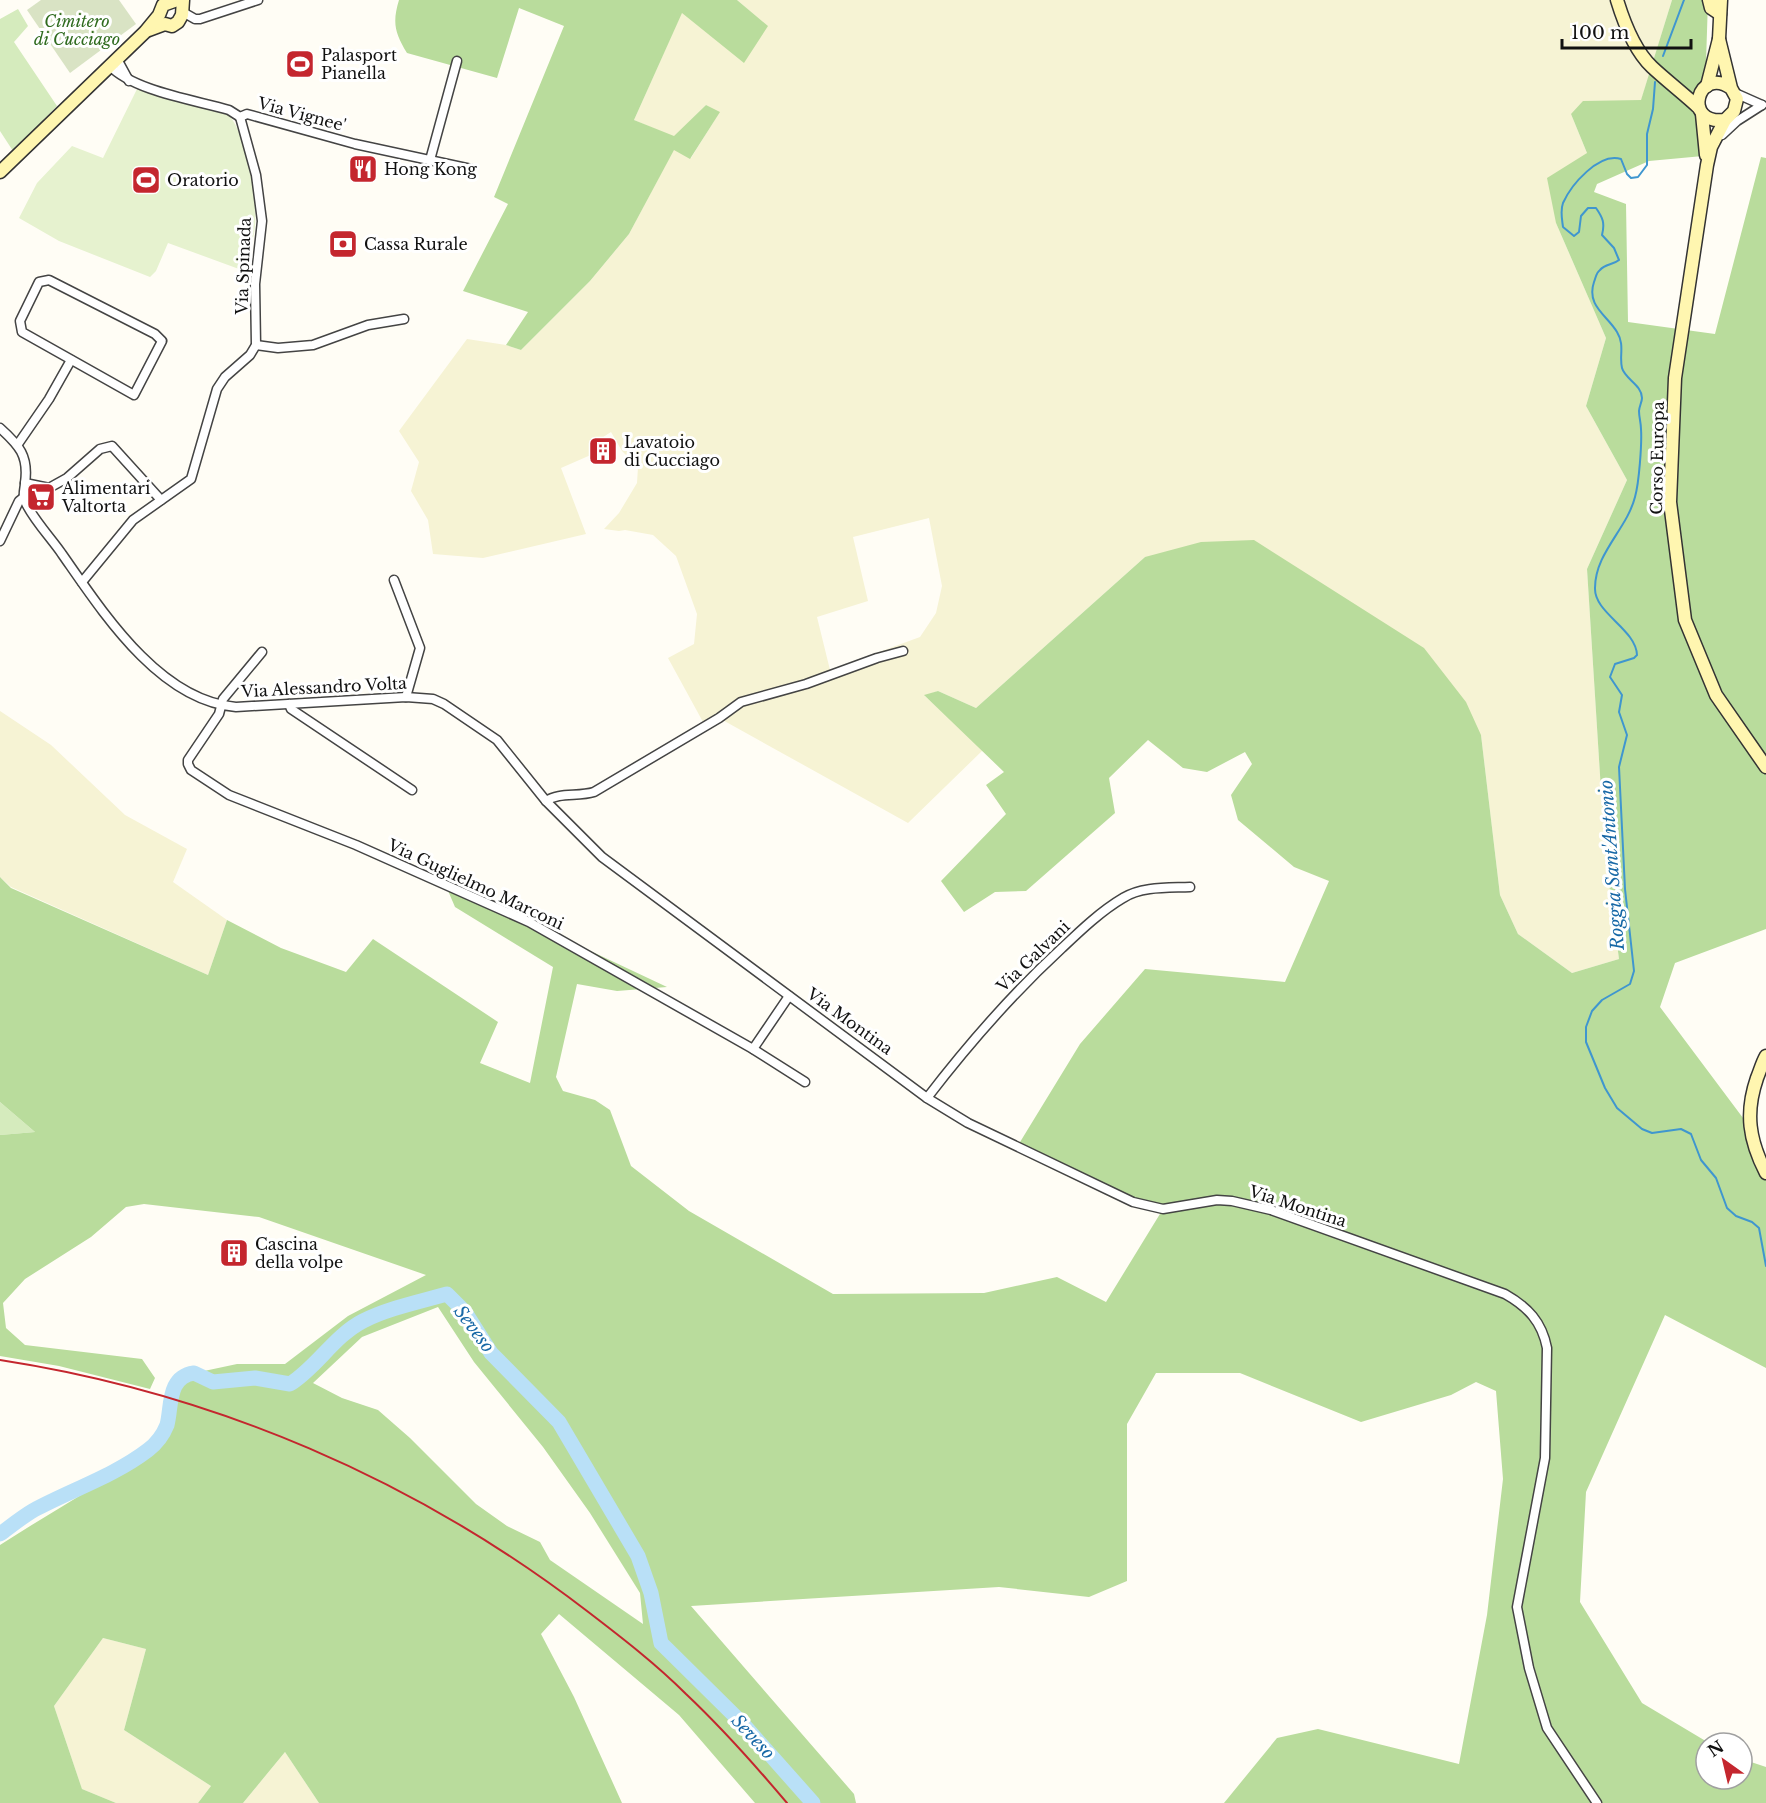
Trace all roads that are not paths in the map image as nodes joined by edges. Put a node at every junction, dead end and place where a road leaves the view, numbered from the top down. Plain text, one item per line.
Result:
1 (258, 0) edge
2 (1617, 0) edge
3 (1709, 0) edge
4 (1721, 0) edge
5 (168, 7) edge
6 (1720, 14) junction
7 (1719, 39) junction
8 (458, 61) dead end
9 (113, 62) junction
10 (1678, 88) junction
11 (1704, 88) junction
12 (1733, 90) junction
13 (1764, 105) edge
14 (1701, 111) junction
15 (240, 117) junction
16 (1727, 118) junction
17 (430, 160) junction
18 (1707, 165) junction
19 (471, 169) dead end
20 (0, 172) edge
21 (404, 319) dead end
22 (256, 345) junction
23 (71, 360) junction
24 (0, 428) edge
25 (18, 444) junction
26 (25, 483) junction
27 (24, 497) junction
28 (160, 500) junction
29 (0, 541) edge
30 (394, 580) dead end
31 (82, 582) junction
32 (903, 651) dead end
33 (262, 652) dead end
34 (406, 697) junction
35 (290, 704) junction
36 (222, 706) junction
37 (1766, 767) edge
38 (412, 790) dead end
39 (546, 801) junction
40 (1190, 887) dead end
41 (789, 996) junction
42 (753, 1049) junction
43 (1766, 1056) edge
44 (805, 1082) dead end
45 (927, 1098) junction
46 (1766, 1173) edge
47 (1597, 1803) edge

1 - 5 street
2 - 10 main road
3 - 6 main road
4 - 6 main road, Corso Europa
5 - 9 main road
6 - 7 main road, Corso Europa
7 - 11 main road, Corso Europa
7 - 12 main road, Corso Europa
8 - 17 street
9 - 15 street, Via Vignee'
9 - 20 main road
10 - 11 main road
10 - 14 main road
11 - 12 main road
11 - 14 main road, Corso Europa
12 - 13 street
12 - 16 main road, Corso Europa
13 - 16 street
13 - 18 street
14 - 16 main road
14 - 18 main road, Corso Europa
15 - 17 street, Via Vignee'
15 - 22 street, Via Spinada
16 - 18 main road, Corso Europa
17 - 19 street, Via Vignee'
18 - 37 main road, Corso Europa
21 - 22 street
22 - 28 street
23 - 23 street
23 - 25 street
24 - 25 street
25 - 26 street
26 - 27 street
26 - 28 street
27 - 29 street
27 - 31 street, Via Alessandro Volta
28 - 31 street
30 - 34 street
31 - 36 street, Via Alessandro Volta
32 - 39 street
33 - 36 street
34 - 35 street, Via Alessandro Volta
34 - 39 street, Via Alessandro Volta
35 - 36 street, Via Alessandro Volta
35 - 38 street
36 - 42 street, Via Guglielmo Marconi
39 - 41 street, Via Montina
40 - 45 street, Via Galvani
41 - 42 street
41 - 45 street, Via Montina
42 - 44 street, Via Guglielmo Marconi
43 - 46 main road
45 - 47 street, Via Montina

